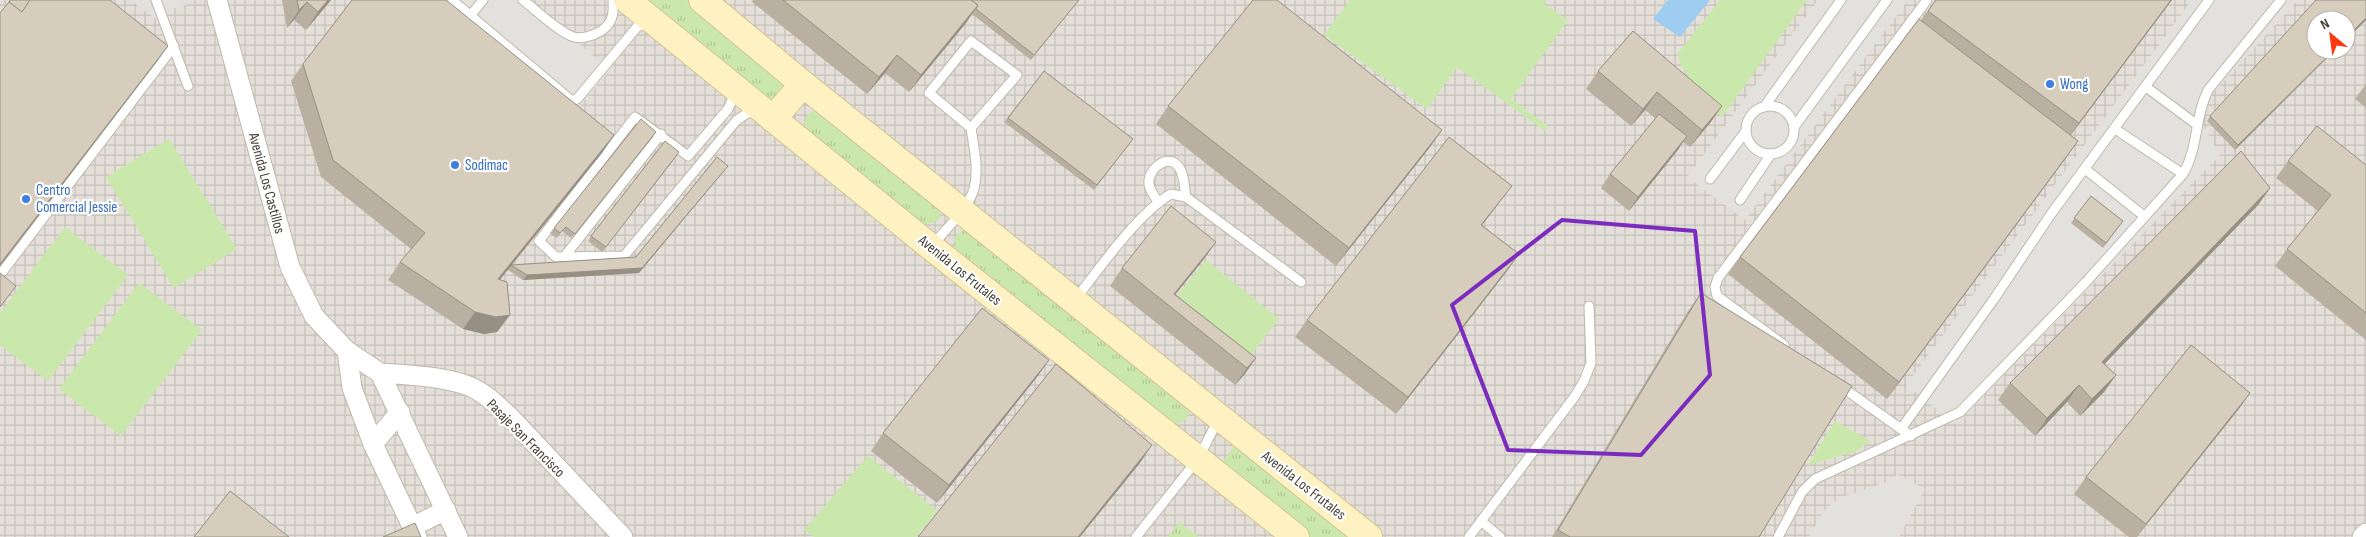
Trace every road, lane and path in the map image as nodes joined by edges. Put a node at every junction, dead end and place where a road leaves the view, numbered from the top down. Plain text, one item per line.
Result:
1 (156, 0) edge
2 (217, 0) edge
3 (452, 0) edge
4 (483, 0) edge
5 (523, 0) edge
6 (613, 0) edge
7 (627, 0) edge
8 (702, 0) edge
9 (1841, 0) edge
10 (1887, 0) edge
11 (1927, 0) edge
12 (2209, 0) edge
13 (2281, 0) edge
14 (470, 16) junction
15 (652, 21) junction
16 (174, 46) junction
17 (729, 83) junction
18 (803, 84) junction
19 (188, 86) dead end
20 (2146, 87) junction
21 (1764, 107) junction
22 (773, 119) junction
23 (2196, 124) junction
24 (1794, 127) junction
25 (971, 128) junction
26 (2115, 129) junction
27 (1746, 131) junction
28 (661, 134) junction
29 (1771, 154) junction
30 (2085, 169) junction
31 (2183, 174) junction
32 (1710, 179) dead end
33 (1186, 197) junction
34 (1740, 200) dead end
35 (1158, 202) junction
36 (961, 210) junction
37 (2144, 216) junction
38 (931, 246) junction
39 (564, 257) junction
40 (4, 271) edge
41 (1301, 282) dead end
42 (1075, 300) junction
43 (1589, 306) dead end
44 (1789, 349) edge
45 (347, 350) junction
46 (380, 373) junction
47 (1829, 378) edge
48 (400, 412) junction
49 (1219, 418) junction
50 (1901, 430) junction
51 (1910, 436) junction
52 (373, 444) junction
53 (1198, 459) junction
54 (446, 510) junction
55 (1481, 521) junction
56 (414, 532) edge
57 (2366, 533) edge
58 (458, 537) edge
59 (622, 537) edge
60 (1136, 537) edge
61 (1296, 537) edge
62 (1369, 537) edge
63 (1468, 537) edge
64 (1500, 537) edge
65 (1778, 537) edge
66 (2362, 537) edge

1 - 16 lane
2 - 45 street, Avenida Los Castillos
3 - 14 lane
4 - 14 lane
5 - 6 lane
7 - 15 main road, Avenida Los Frutales
8 - 18 main road, Avenida Los Frutales
9 - 21 lane
10 - 24 lane
11 - 44 lane
12 - 20 lane
13 - 23 lane
14 - 15 lane
15 - 17 main road, Avenida Los Frutales
16 - 19 lane
16 - 40 lane
17 - 22 main road, Avenida Los Frutales
17 - 28 lane
18 - 22 main road
18 - 36 main road, Avenida Los Frutales
20 - 23 lane
20 - 26 lane
21 - 24 lane
21 - 27 lane
22 - 38 main road, Avenida Los Frutales
22 - 39 lane
23 - 31 lane
24 - 29 lane
25 - 25 lane
25 - 36 lane
26 - 30 lane
26 - 31 lane
27 - 29 lane
27 - 32 lane
28 - 39 lane
28 - 39 lane
29 - 34 lane
30 - 37 lane
30 - 50 lane
31 - 37 lane
33 - 35 lane
33 - 35 lane
33 - 41 lane
35 - 42 lane
36 - 38 lane
36 - 42 main road, Avenida Los Frutales
37 - 51 lane
38 - 53 main road, Avenida Los Frutales
42 - 49 main road, Avenida Los Frutales
43 - 55 lane
45 - 46 street, Avenida Los Castillos
45 - 52 street
46 - 48 street, Avenida Los Castillos
46 - 59 street, Pasaje San Francisco
47 - 50 lane
48 - 52 street
48 - 54 street, Avenida Los Castillos
49 - 53 lane
49 - 62 main road, Avenida Los Frutales
50 - 51 lane
51 - 65 lane
52 - 56 street
53 - 60 lane
53 - 61 main road, Avenida Los Frutales
54 - 56 street
54 - 58 street, Avenida Los Castillos
55 - 63 lane
55 - 64 lane
57 - 66 street

